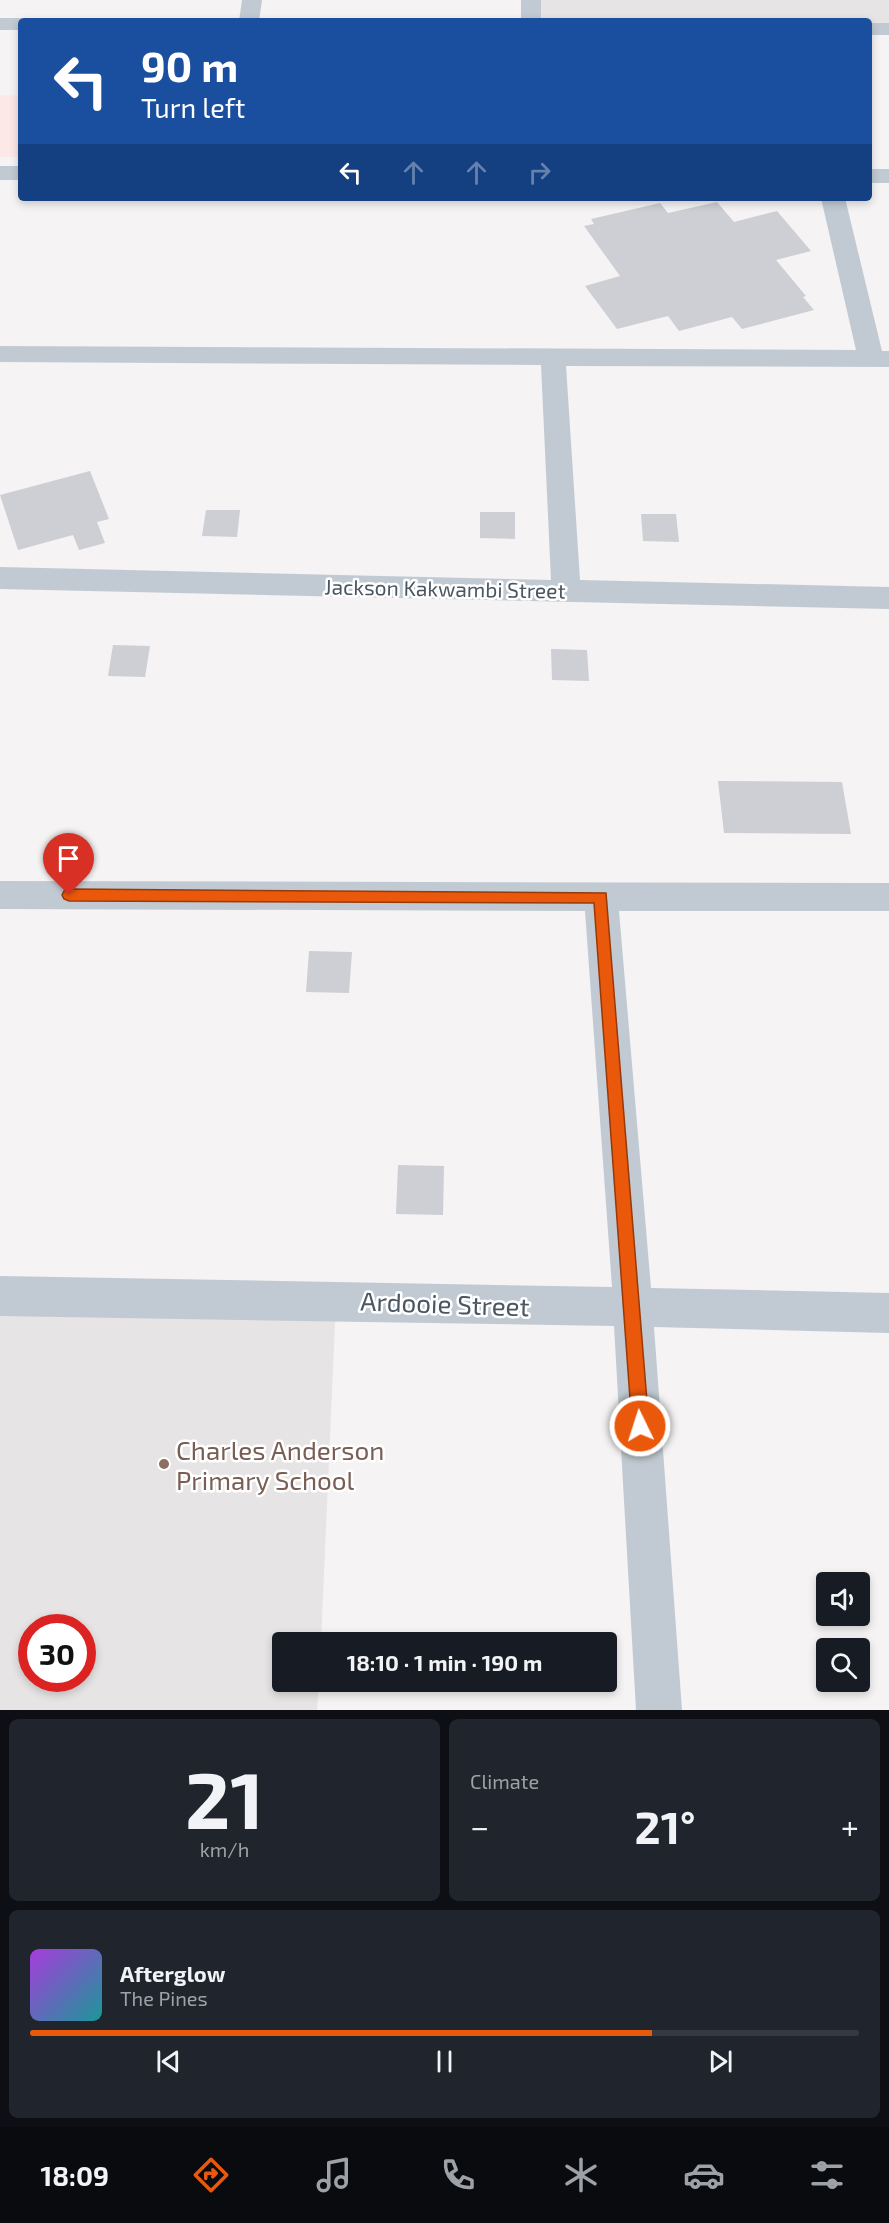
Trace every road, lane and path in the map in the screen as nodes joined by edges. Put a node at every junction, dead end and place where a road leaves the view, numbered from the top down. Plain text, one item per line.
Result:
1 (252, 0) edge
2 (531, 0) edge
3 (249, 18) edge
4 (531, 18) edge
5 (0, 24) edge
6 (18, 24) edge
7 (872, 29) edge
8 (889, 30) edge
9 (0, 173) edge
10 (18, 173) edge
11 (872, 176) edge
12 (889, 176) edge
13 (834, 201) edge
14 (0, 354) edge
15 (553, 357) junction
16 (880, 359) edge
17 (0, 579) edge
18 (566, 591) junction
19 (889, 598) edge
20 (0, 895) edge
21 (601, 897) junction
22 (889, 897) edge
23 (0, 1296) edge
24 (633, 1308) junction
25 (889, 1313) edge
26 (658, 1710) edge

1 - 3 street
2 - 4 street
5 - 6 street
7 - 8 street
9 - 10 street
11 - 12 street
13 - 16 street
14 - 15 street
15 - 16 street
15 - 18 street
17 - 18 street, Jackson Kakwambi Street
18 - 19 street, Jackson Kakwambi Street
20 - 21 street
21 - 22 street
21 - 24 street
23 - 24 street, Ardooie Street
24 - 25 street, Ardooie Street
24 - 26 street

